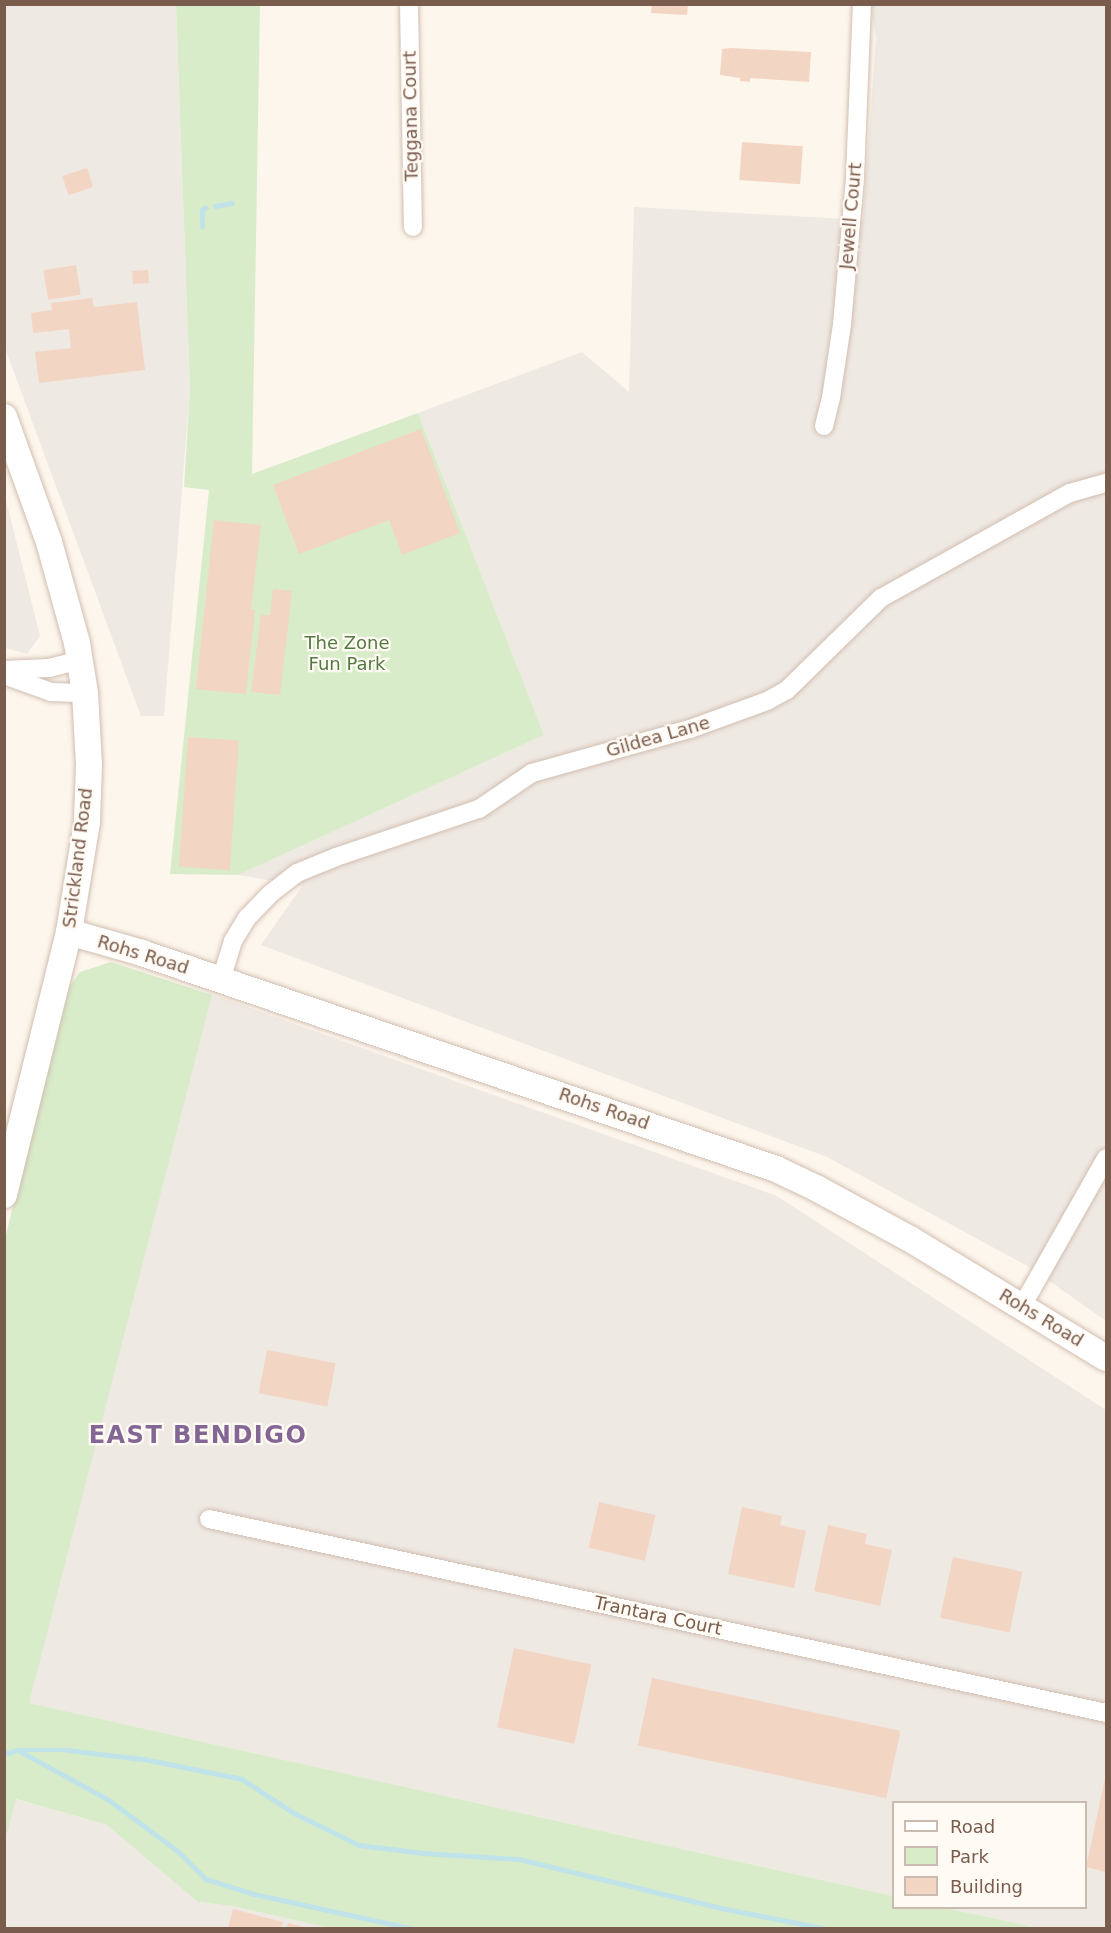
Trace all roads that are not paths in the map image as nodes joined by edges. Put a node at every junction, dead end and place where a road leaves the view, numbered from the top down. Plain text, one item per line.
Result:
1 (409, 4) edge
2 (862, 4) edge
3 (413, 227) dead end
4 (4, 417) edge
5 (824, 426) dead end
6 (1107, 483) edge
7 (81, 660) junction
8 (4, 672) edge
9 (86, 693) junction
10 (69, 932) junction
11 (221, 980) junction
12 (1107, 1158) edge
13 (4, 1195) edge
14 (1022, 1306) junction
15 (1107, 1358) edge
16 (209, 1519) dead end
17 (1107, 1713) edge

1 - 3 street, Teggana Court
2 - 5 street, Jewell Court
4 - 7 main road, Strickland Road
6 - 11 street, Gildea Lane
7 - 8 street
7 - 9 main road, Strickland Road
8 - 9 street
9 - 10 main road, Strickland Road
10 - 11 main road, Rohs Road
10 - 13 main road, Strickland Road
11 - 14 main road, Rohs Road
12 - 14 street
14 - 15 main road, Rohs Road
16 - 17 street, Trantara Court

